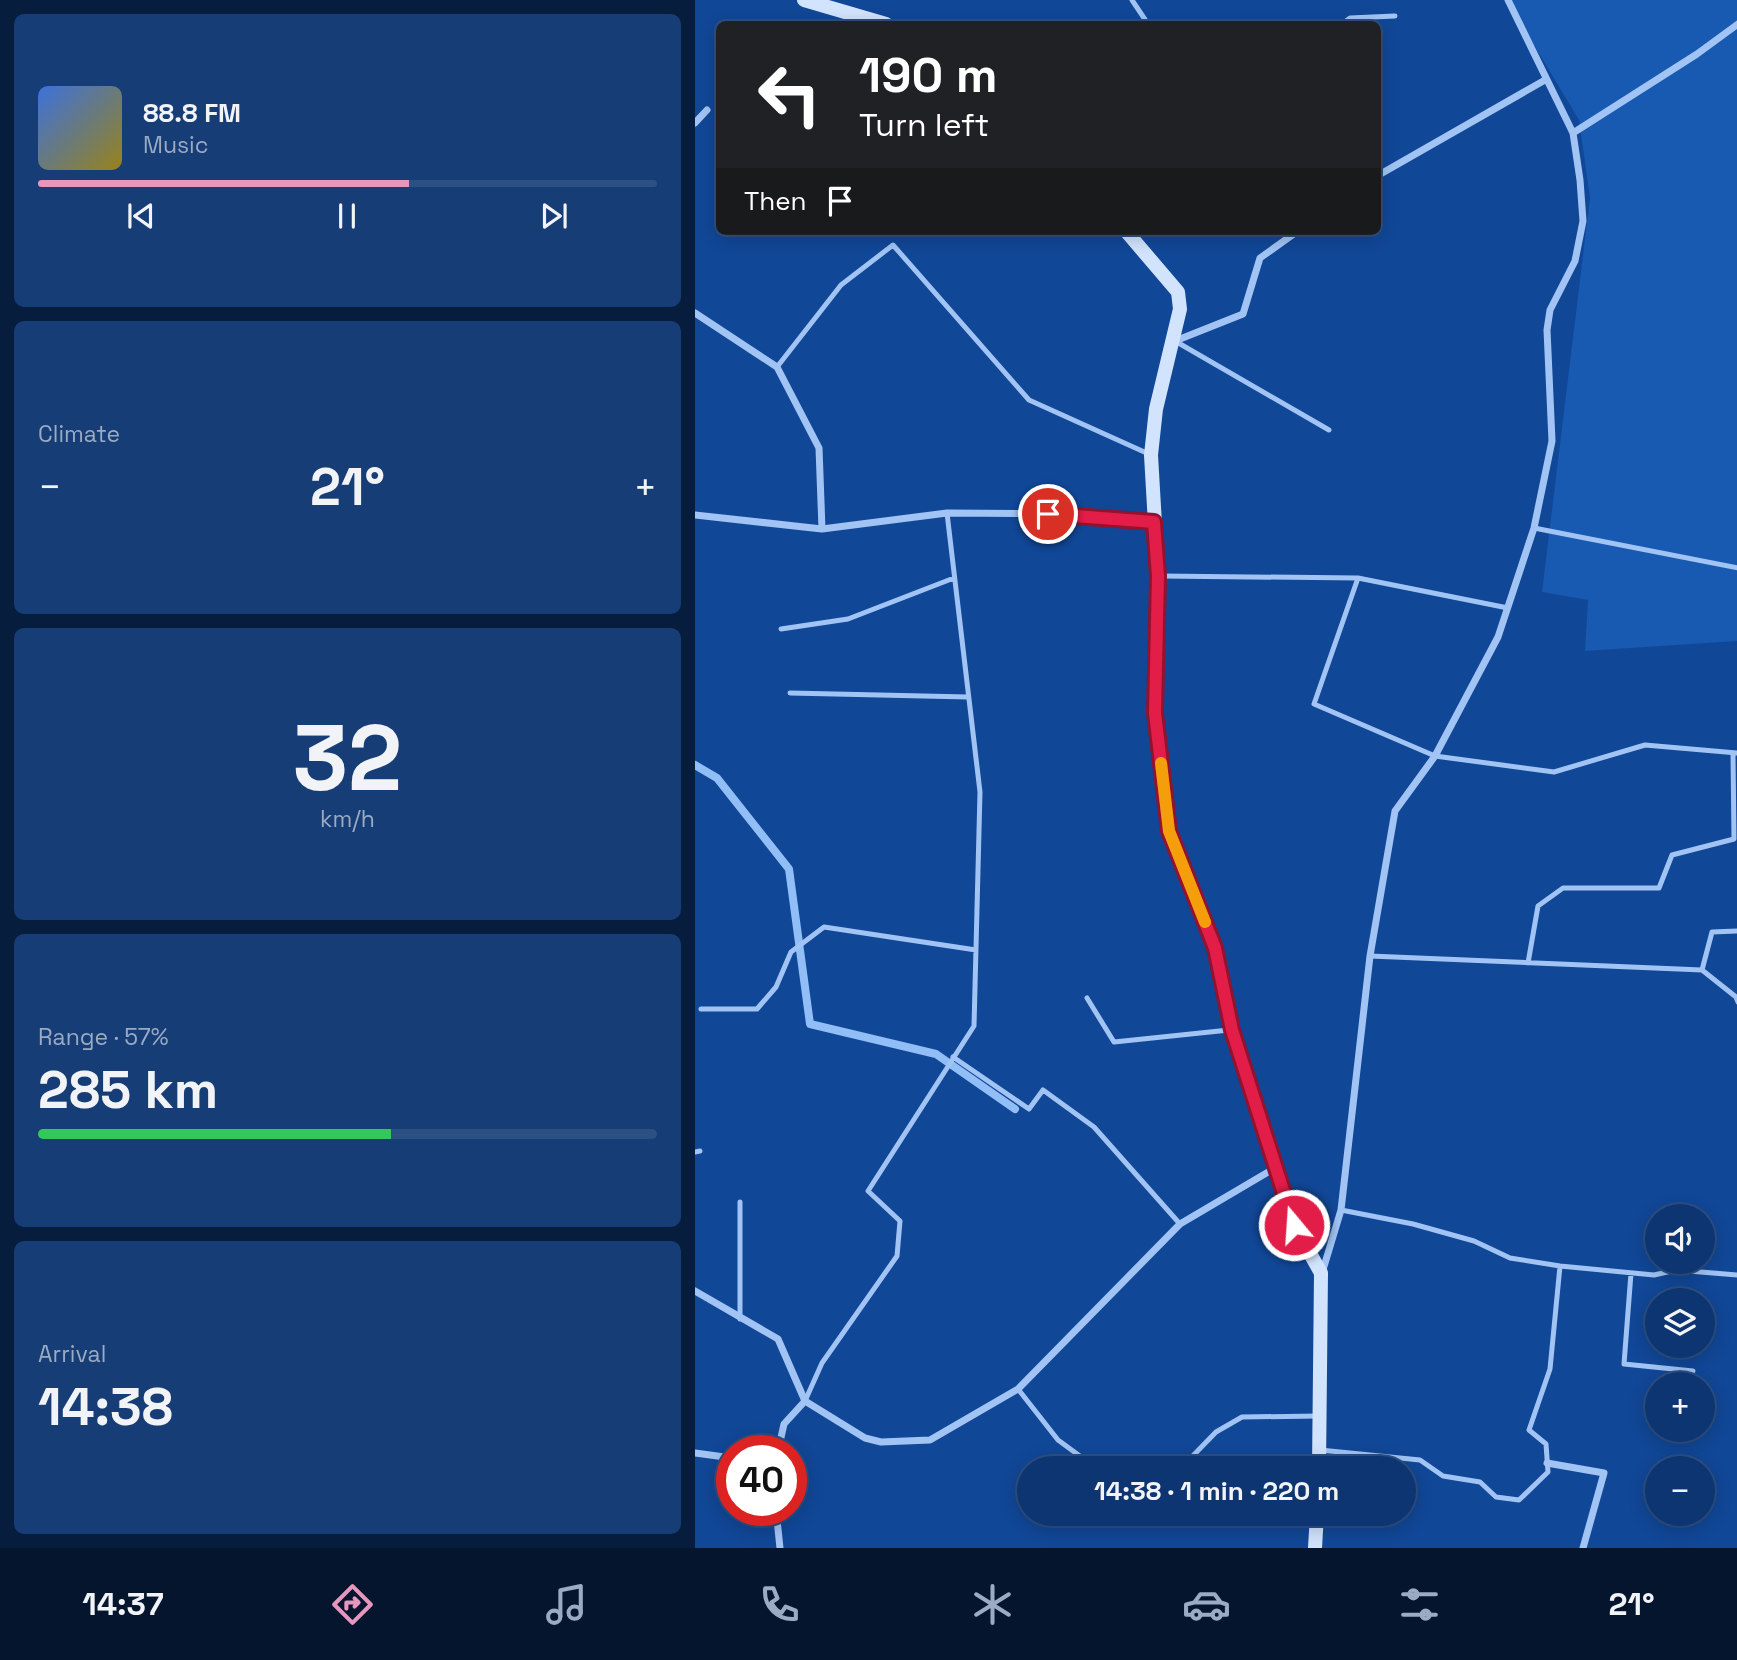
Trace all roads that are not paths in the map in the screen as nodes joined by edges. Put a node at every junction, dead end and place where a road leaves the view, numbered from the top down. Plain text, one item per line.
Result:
1 (804, 0) edge
2 (1133, 0) edge
3 (1508, 0) edge
4 (1395, 16) dead end
5 (876, 21) edge
6 (1146, 21) edge
7 (1346, 21) edge
8 (1737, 24) edge
9 (1545, 79) junction
10 (707, 110) dead end
11 (695, 123) edge
12 (1573, 133) junction
13 (1381, 174) edge
14 (1129, 235) edge
15 (1292, 235) edge
16 (695, 313) edge
17 (1175, 341) junction
18 (777, 367) junction
19 (1329, 430) dead end
20 (1151, 455) junction
21 (947, 513) junction
22 (695, 515) edge
23 (1154, 522) junction
24 (822, 528) junction
25 (1534, 528) junction
26 (1737, 568) edge
27 (1158, 576) junction
28 (954, 578) junction
29 (1358, 578) junction
30 (1508, 608) junction
31 (781, 629) dead end
32 (789, 693) dead end
33 (968, 697) junction
34 (1735, 753) edge
35 (1435, 756) junction
36 (1737, 932) edge
37 (976, 950) junction
38 (1370, 956) junction
39 (1528, 963) junction
40 (1702, 970) junction
41 (1087, 998) dead end
42 (1737, 1002) edge
43 (701, 1009) dead end
44 (1232, 1030) junction
45 (953, 1057) junction
46 (1275, 1168) junction
47 (740, 1202) dead end
48 (1341, 1210) junction
49 (1180, 1224) junction
50 (1560, 1266) junction
51 (1321, 1273) junction
52 (1631, 1273) junction
53 (1737, 1276) edge
54 (695, 1291) edge
55 (740, 1319) junction
56 (1693, 1371) dead end
57 (1018, 1389) junction
58 (805, 1401) junction
59 (1320, 1416) junction
60 (782, 1435) edge
61 (1320, 1450) junction
62 (695, 1452) edge
63 (716, 1455) edge
64 (1320, 1456) edge
65 (1547, 1462) junction
66 (778, 1526) edge
67 (1316, 1526) edge
68 (780, 1548) edge
69 (1315, 1548) edge
70 (1583, 1548) edge

1 - 5 street
2 - 6 lane
3 - 9 street
4 - 7 lane
8 - 12 street
9 - 12 street
9 - 13 street
10 - 11 street
12 - 25 street
14 - 17 street
15 - 17 street
16 - 18 street
17 - 19 lane
17 - 20 street
18 - 20 lane
18 - 24 street
20 - 23 street
21 - 23 street
21 - 24 street
21 - 28 lane
22 - 24 street
23 - 27 street
25 - 26 lane
25 - 30 street
27 - 29 lane
27 - 44 street
28 - 31 lane
28 - 33 lane
29 - 30 lane
29 - 35 lane
30 - 35 street
32 - 33 lane
33 - 37 lane
34 - 35 lane
34 - 39 lane
35 - 38 street
36 - 40 lane
37 - 43 lane
37 - 45 lane
38 - 39 lane
38 - 48 street
39 - 40 lane
40 - 42 lane
41 - 44 lane
44 - 46 street
45 - 49 lane
45 - 58 lane
46 - 49 street
46 - 51 street
47 - 55 lane
48 - 50 lane
48 - 51 street
49 - 57 street
50 - 52 lane
50 - 65 lane
51 - 59 street
52 - 53 lane
52 - 56 lane
54 - 55 street
55 - 58 street
57 - 58 street
57 - 59 lane
58 - 60 street
59 - 61 street
61 - 64 street
61 - 65 lane
62 - 63 street
65 - 70 street
66 - 68 street
67 - 69 street

